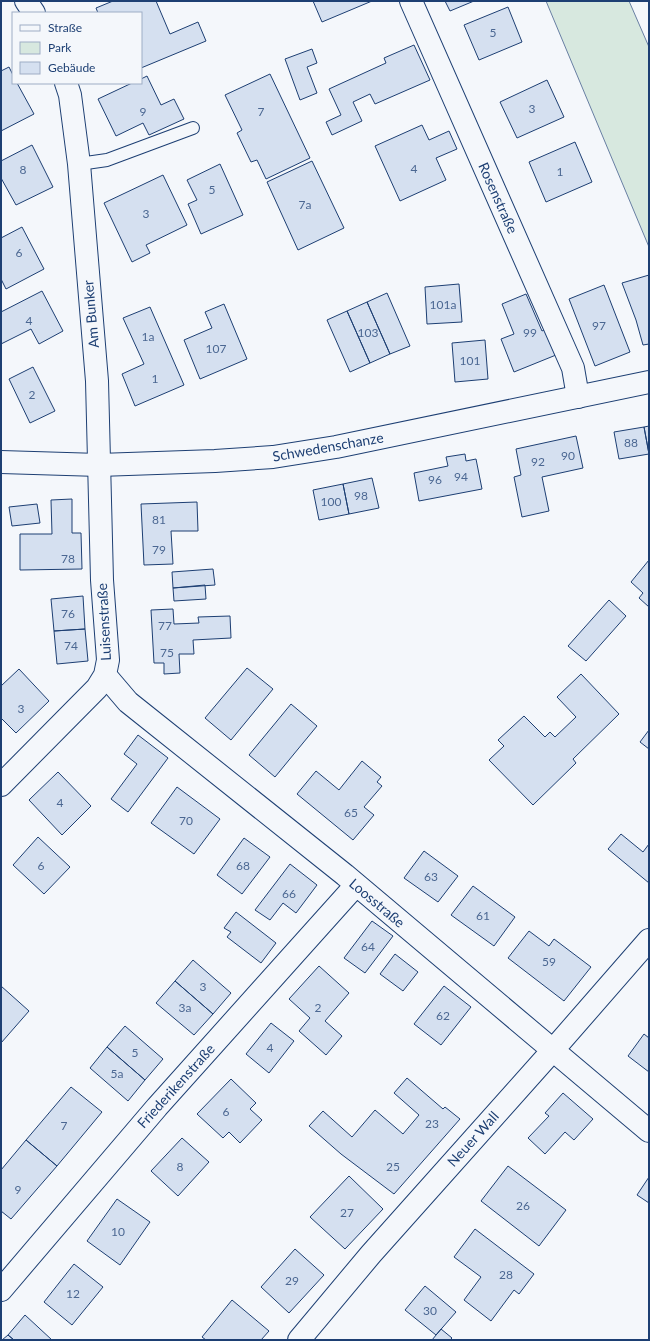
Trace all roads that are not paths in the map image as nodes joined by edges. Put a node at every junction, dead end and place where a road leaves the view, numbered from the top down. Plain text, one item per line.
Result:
1 (26, 1) edge
2 (411, 1) edge
3 (33, 12) edge
4 (66, 84) edge
5 (193, 128) dead end
6 (79, 164) junction
7 (649, 382) edge
8 (578, 397) junction
9 (1, 462) edge
10 (99, 465) junction
11 (105, 675) junction
12 (1, 785) edge
13 (356, 885) junction
14 (649, 940) edge
15 (553, 1050) junction
16 (649, 1132) edge
17 (1, 1290) edge
18 (299, 1340) edge

1 - 3 street
2 - 8 street, Rosenstraße
4 - 6 street, Am Bunker
5 - 6 lane
6 - 10 street, Am Bunker
7 - 8 street, Schwedenschanze
8 - 10 street, Schwedenschanze
9 - 10 street, Schwedenschanze
10 - 11 street, Luisenstraße
11 - 12 street, Luisenstraße
11 - 13 street, Loosstraße
13 - 15 street, Loosstraße
13 - 17 street, Friederikenstraße
14 - 15 street, Neuer Wall
15 - 16 street, Loosstraße
15 - 18 street, Neuer Wall

